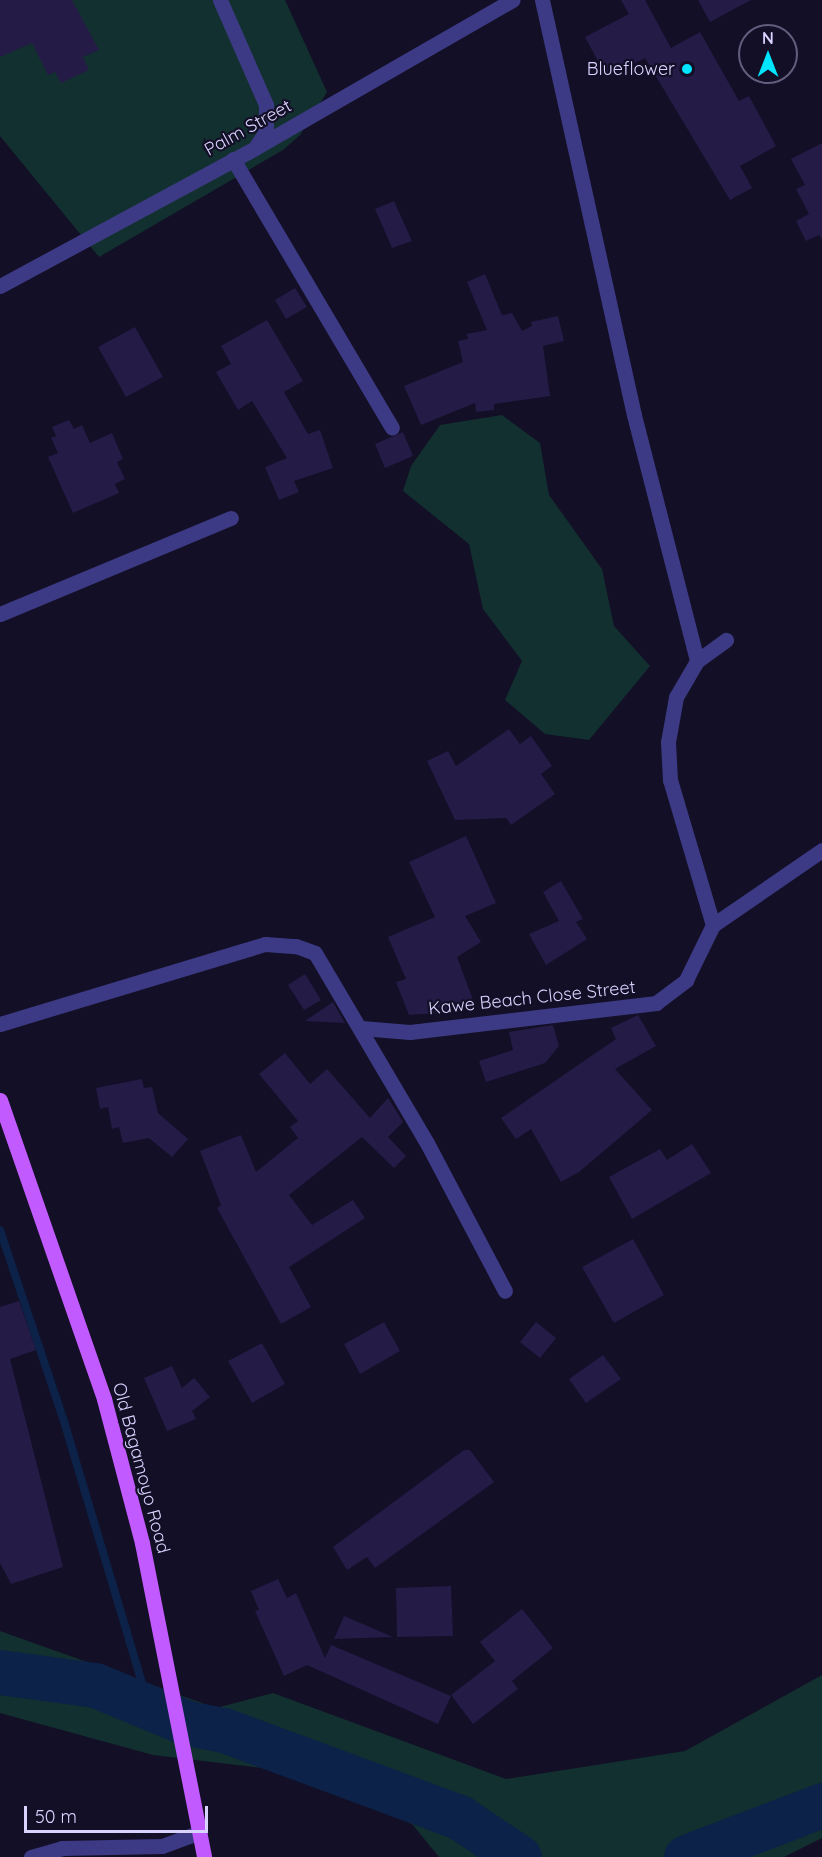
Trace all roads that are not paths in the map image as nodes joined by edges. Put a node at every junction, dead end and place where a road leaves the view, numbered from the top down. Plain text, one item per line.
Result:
1 (220, 0) edge
2 (512, 0) edge
3 (542, 0) edge
4 (255, 148) junction
5 (233, 159) junction
6 (0, 286) edge
7 (392, 428) dead end
8 (231, 518) dead end
9 (0, 614) edge
10 (726, 640) dead end
11 (697, 661) junction
12 (822, 849) edge
13 (712, 925) junction
14 (0, 1024) edge
15 (361, 1028) junction
16 (0, 1100) edge
17 (505, 1291) dead end
18 (200, 1832) junction
19 (31, 1857) edge
20 (204, 1857) edge

1 - 4 street
2 - 4 street, Palm Street
3 - 11 street
4 - 5 street, Palm Street
5 - 6 street, Palm Street
5 - 7 street
8 - 9 street
10 - 11 street
11 - 13 street
12 - 13 street
13 - 15 street, Kawe Beach Close Street
14 - 15 street
15 - 17 street
16 - 18 main road, Old Bagamoyo Road
18 - 19 street
18 - 20 main road, Old Bagamoyo Road

